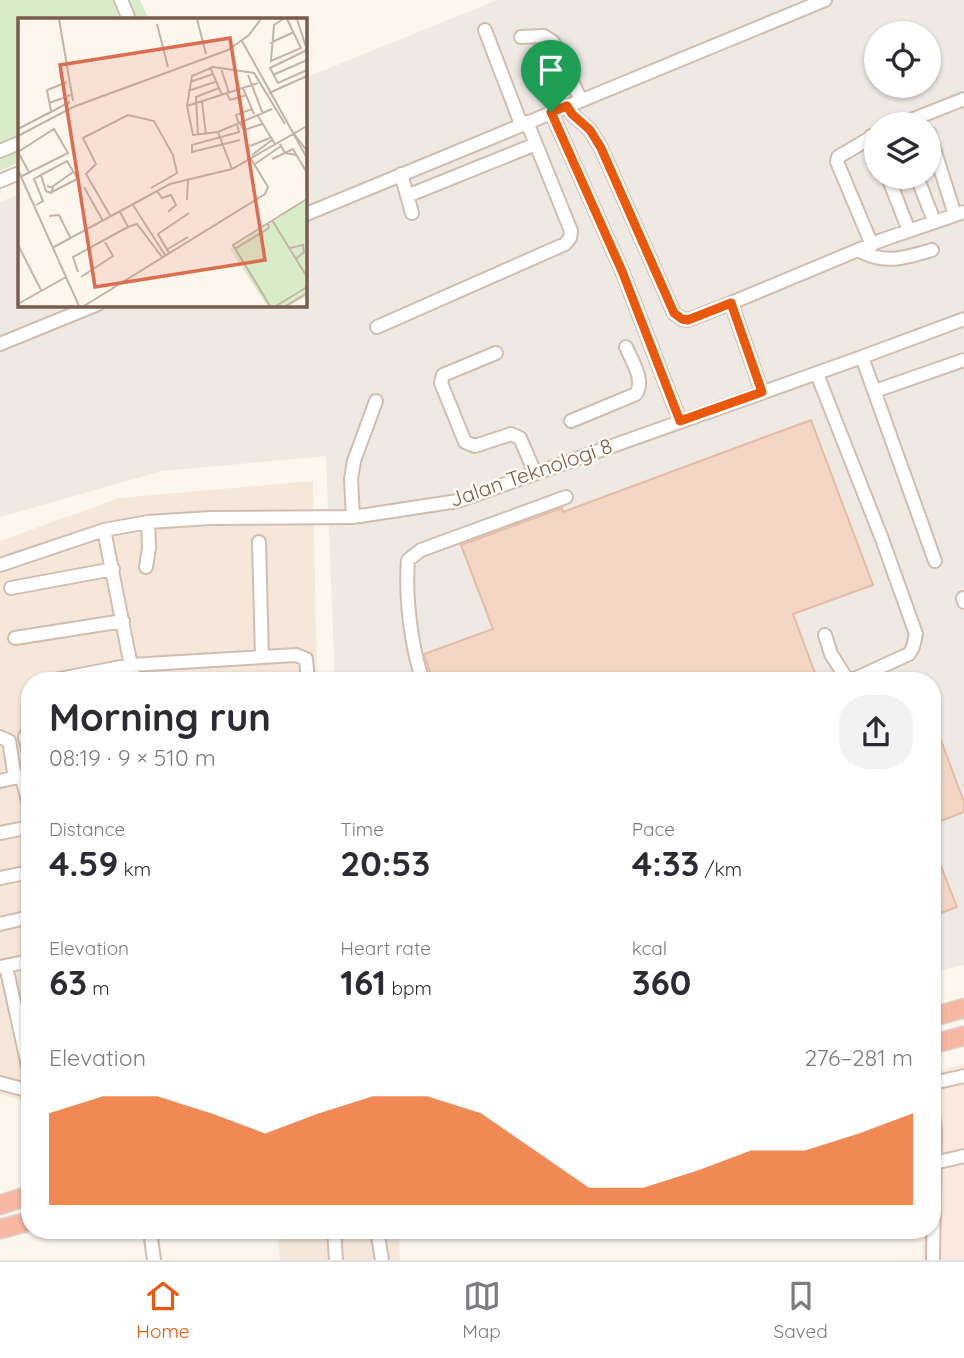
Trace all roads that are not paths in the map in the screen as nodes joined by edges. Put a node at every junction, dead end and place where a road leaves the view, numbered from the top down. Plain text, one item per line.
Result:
1 (121, 0) edge
2 (825, 0) edge
3 (129, 18) edge
4 (485, 30) dead end
5 (521, 37) dead end
6 (964, 99) edge
7 (581, 100) junction
8 (567, 106) junction
9 (551, 112) junction
10 (940, 112) edge
11 (524, 123) junction
12 (864, 141) edge
13 (18, 143) edge
14 (536, 144) junction
15 (0, 151) edge
16 (941, 165) edge
17 (18, 173) edge
18 (401, 174) junction
19 (0, 181) edge
20 (893, 189) edge
21 (922, 189) edge
22 (407, 196) junction
23 (412, 213) dead end
24 (960, 213) edge
25 (306, 214) edge
26 (934, 222) junction
27 (909, 230) junction
28 (872, 245) junction
29 (858, 250) junction
30 (932, 250) dead end
31 (731, 303) junction
32 (93, 306) edge
33 (964, 319) edge
34 (377, 327) dead end
35 (0, 344) edge
36 (626, 347) dead end
37 (496, 353) dead end
38 (862, 357) junction
39 (964, 360) edge
40 (658, 364) junction
41 (636, 372) junction
42 (817, 374) junction
43 (875, 391) junction
44 (762, 392) junction
45 (376, 401) dead end
46 (571, 421) dead end
47 (680, 421) junction
48 (535, 473) junction
49 (566, 498) dead end
50 (353, 517) junction
51 (148, 522) junction
52 (104, 530) junction
53 (259, 542) dead end
54 (935, 561) dead end
55 (0, 565) edge
56 (146, 566) dead end
57 (113, 569) junction
58 (11, 588) dead end
59 (123, 621) junction
60 (825, 635) dead end
61 (15, 638) dead end
62 (261, 657) junction
63 (131, 665) junction
64 (95, 672) edge
65 (132, 672) edge
66 (307, 672) edge
67 (420, 672) edge
68 (843, 672) edge
69 (869, 672) edge
70 (0, 737) edge
71 (21, 773) edge
72 (21, 776) edge
73 (0, 781) edge
74 (21, 829) edge
75 (0, 833) edge
76 (21, 874) edge
77 (0, 878) edge
78 (21, 919) edge
79 (0, 924) edge
80 (21, 963) edge
81 (3, 966) edge
82 (964, 1008) edge
83 (941, 1015) edge
84 (964, 1036) edge
85 (21, 1041) edge
86 (941, 1042) edge
87 (964, 1076) edge
88 (941, 1081) edge
89 (0, 1083) edge
90 (21, 1089) edge
91 (964, 1156) edge
92 (941, 1161) edge
93 (21, 1198) edge
94 (0, 1205) edge
95 (21, 1223) edge
96 (0, 1229) edge
97 (151, 1239) edge
98 (335, 1239) edge
99 (378, 1239) edge
100 (933, 1239) edge
101 (154, 1260) edge
102 (336, 1260) edge
103 (382, 1260) edge
104 (933, 1260) edge

1 - 3 street
2 - 7 street
4 - 11 street
5 - 7 street
6 - 10 street
7 - 8 street
8 - 9 street
8 - 31 street
9 - 11 street
9 - 40 street
11 - 14 street
11 - 18 street
12 - 28 street
13 - 15 street
14 - 22 street
14 - 34 street
16 - 24 street
17 - 19 street
18 - 22 street
18 - 25 street
20 - 27 street
21 - 26 street
22 - 23 street
24 - 26 street
26 - 27 street
27 - 28 street
28 - 29 street
29 - 30 street
29 - 31 street
31 - 44 street
32 - 35 street
33 - 38 street, Jalan Teknologi 8
36 - 41 street
37 - 48 street
38 - 42 street, Jalan Teknologi 8
38 - 43 street
39 - 43 street
40 - 41 street
40 - 47 street
41 - 46 street
42 - 44 street, Jalan Teknologi 8
42 - 69 street
43 - 54 street
44 - 47 street, Jalan Teknologi 8
45 - 50 street
47 - 48 street, Jalan Teknologi 8
48 - 50 street, Jalan Teknologi 8
49 - 67 street
50 - 51 street, Jalan Teknologi 8
51 - 52 street, Jalan Teknologi 8
51 - 56 street
52 - 55 street, Jalan Teknologi 8
52 - 57 street
53 - 62 street
57 - 58 street
57 - 59 street
59 - 61 street
59 - 63 street
60 - 68 street
62 - 63 street
62 - 66 street
63 - 64 street
63 - 65 street
70 - 71 street
72 - 73 street
74 - 75 street
76 - 77 street
78 - 79 street
80 - 81 street
81 - 85 street
82 - 83 highway
84 - 86 highway
87 - 88 street
89 - 90 street
91 - 92 street
93 - 94 highway
95 - 96 highway
97 - 101 street
98 - 102 street
99 - 103 street
100 - 104 street

